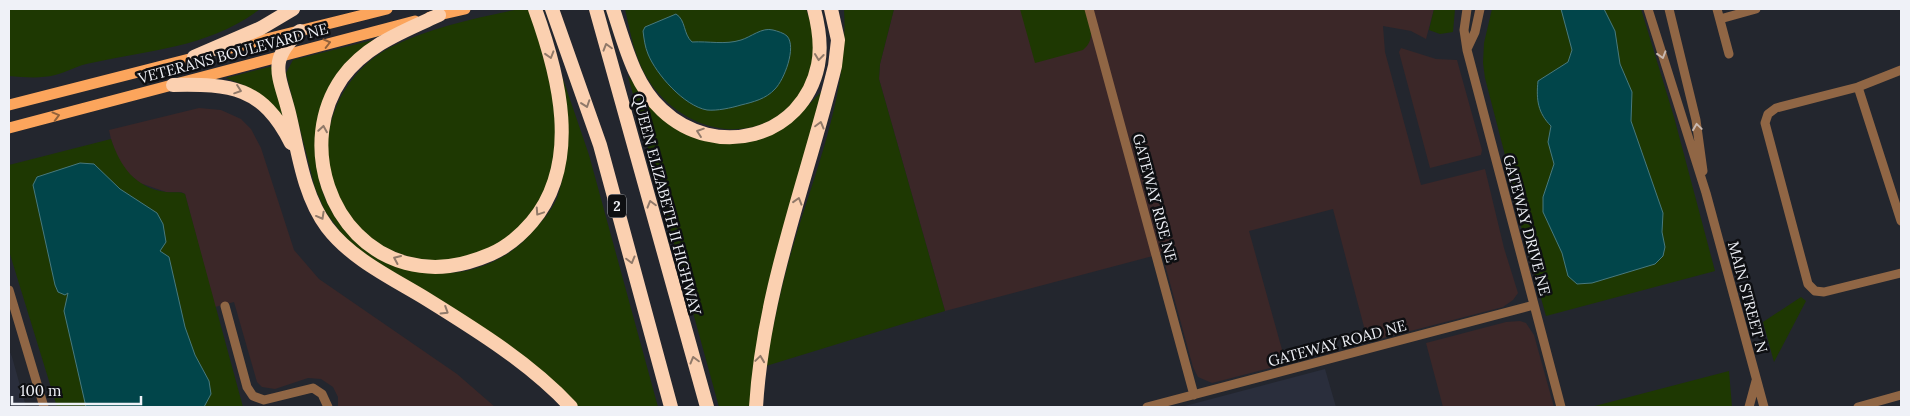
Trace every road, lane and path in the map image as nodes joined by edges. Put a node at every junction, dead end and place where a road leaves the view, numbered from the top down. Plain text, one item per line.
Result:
1 (293, 9) edge
2 (387, 9) edge
3 (465, 9) edge
4 (535, 9) edge
5 (552, 9) edge
6 (596, 9) edge
7 (614, 9) edge
8 (814, 9) edge
9 (831, 9) edge
10 (836, 9) edge
11 (1090, 9) edge
12 (1467, 9) edge
13 (1480, 9) edge
14 (1648, 9) edge
15 (1669, 9) edge
16 (1717, 9) edge
17 (1756, 9) edge
18 (440, 15) junction
19 (1720, 19) junction
20 (836, 25) junction
21 (300, 31) junction
22 (1467, 50) junction
23 (1729, 54) dead end
24 (280, 56) junction
25 (194, 57) junction
26 (1901, 70) edge
27 (173, 85) junction
28 (1858, 87) junction
29 (9, 104) edge
30 (9, 128) edge
31 (303, 171) junction
32 (1706, 193) junction
33 (1901, 221) edge
34 (1901, 273) edge
35 (9, 290) edge
36 (1534, 305) junction
37 (225, 306) dead end
38 (1756, 381) junction
39 (1194, 395) junction
40 (1901, 396) edge
41 (44, 407) edge
42 (328, 407) edge
43 (571, 407) edge
44 (671, 407) edge
45 (707, 407) edge
46 (756, 407) edge
47 (1147, 407) edge
48 (1561, 407) edge
49 (1750, 407) edge
50 (1764, 407) edge
51 (1858, 407) edge

1 - 25 highway
2 - 21 main road, VETERANS BOULEVARD NE
3 - 18 main road, VETERANS BOULEVARD NE
4 -> 18 highway
5 -> 44 highway, 2
45 -> 6 highway, QUEEN ELIZABETH II HIGHWAY / 2
8 -> 7 highway
9 - 20 highway
10 - 20 highway
11 - 39 street, GATEWAY RISE NE
12 - 22 street, GATEWAY DRIVE NE
13 - 22 street
14 -> 32 street, MAIN STREET N
32 -> 15 street, MAIN STREET N
16 - 19 street
17 - 19 street
24 -> 18 main road, VETERANS BOULEVARD NE
19 - 23 street
46 -> 20 highway
21 - 24 highway
21 - 25 main road, VETERANS BOULEVARD NE
22 - 36 street, GATEWAY DRIVE NE
24 - 27 main road, VETERANS BOULEVARD NE
24 - 31 highway
25 - 29 main road, VETERANS BOULEVARD NE
26 - 28 street
30 -> 27 main road, VETERANS BOULEVARD NE
27 -> 31 highway
28 - 33 street
28 - 34 street
31 -> 43 highway
32 - 38 street, MAIN STREET N
35 - 41 street
36 - 39 street, GATEWAY ROAD NE
36 - 48 street, GATEWAY DRIVE NE
37 - 42 street
38 - 49 street
38 - 50 street, MAIN STREET N
39 - 47 street, GATEWAY ROAD NE
40 - 51 street

